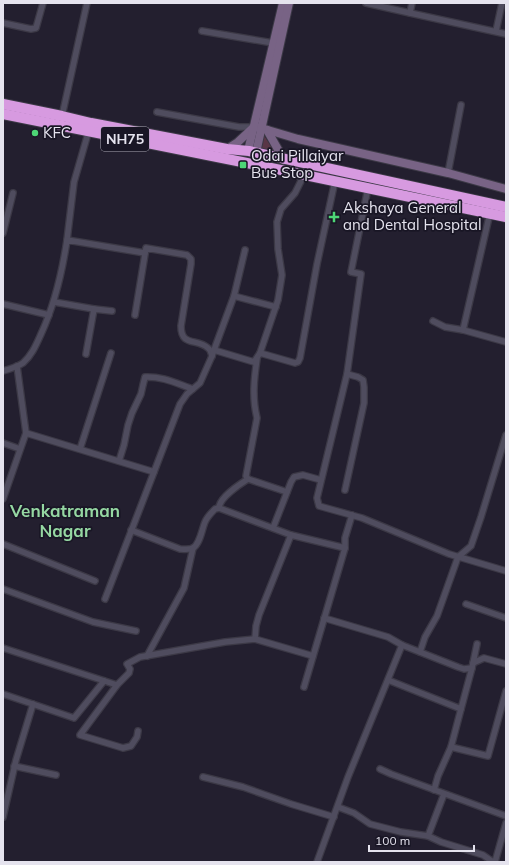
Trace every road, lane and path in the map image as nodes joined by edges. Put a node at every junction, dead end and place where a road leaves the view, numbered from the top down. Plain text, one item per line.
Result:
1 (43, 3) edge
2 (87, 3) edge
3 (283, 3) edge
4 (289, 3) edge
5 (366, 3) edge
6 (412, 3) edge
7 (502, 3) edge
8 (410, 13) junction
9 (3, 23) edge
10 (202, 31) dead end
11 (496, 32) junction
12 (506, 34) edge
13 (273, 43) junction
14 (3, 104) edge
15 (461, 105) dead end
16 (158, 112) dead end
17 (3, 114) edge
18 (62, 116) junction
19 (90, 127) junction
20 (261, 128) junction
21 (226, 149) junction
22 (251, 152) junction
23 (284, 160) junction
24 (247, 163) junction
25 (448, 172) junction
26 (304, 175) junction
27 (335, 181) junction
28 (368, 188) junction
29 (506, 189) edge
30 (14, 193) dead end
31 (506, 207) edge
32 (490, 213) junction
33 (506, 216) edge
34 (3, 233) edge
35 (67, 240) junction
36 (245, 250) dead end
37 (145, 253) junction
38 (234, 296) junction
39 (54, 302) junction
40 (3, 304) edge
41 (276, 307) junction
42 (94, 309) junction
43 (112, 311) dead end
44 (49, 315) junction
45 (135, 315) dead end
46 (433, 322) dead end
47 (463, 330) junction
48 (506, 342) edge
49 (214, 350) junction
50 (111, 353) dead end
51 (260, 353) junction
52 (86, 354) dead end
53 (212, 356) junction
54 (257, 359) junction
55 (17, 366) junction
56 (3, 371) edge
57 (347, 374) junction
58 (193, 389) junction
59 (26, 433) junction
60 (506, 437) edge
61 (3, 442) edge
62 (20, 449) junction
63 (80, 449) junction
64 (119, 461) junction
65 (154, 472) junction
66 (248, 479) junction
67 (321, 480) junction
68 (345, 490) dead end
69 (287, 492) junction
70 (3, 498) edge
71 (219, 508) junction
72 (352, 515) junction
73 (273, 528) junction
74 (132, 530) junction
75 (291, 535) junction
76 (3, 544) edge
77 (193, 548) junction
78 (345, 548) junction
79 (458, 557) junction
80 (506, 571) edge
81 (95, 581) dead end
82 (3, 589) edge
83 (104, 599) dead end
84 (466, 604) dead end
85 (324, 618) junction
86 (506, 618) edge
87 (136, 631) dead end
88 (255, 639) junction
89 (477, 644) dead end
90 (402, 645) junction
91 (3, 648) edge
92 (420, 652) junction
93 (147, 656) junction
94 (313, 656) junction
95 (506, 664) edge
96 (473, 665) junction
97 (388, 680) junction
98 (104, 681) junction
99 (117, 685) junction
100 (304, 687) dead end
101 (506, 691) edge
102 (3, 694) edge
103 (33, 704) junction
104 (461, 709) junction
105 (138, 731) dead end
106 (450, 747) junction
107 (14, 766) junction
108 (380, 769) dead end
109 (56, 775) dead end
110 (203, 777) dead end
111 (434, 790) junction
112 (444, 794) junction
113 (338, 807) junction
114 (506, 816) edge
115 (3, 817) edge
116 (334, 817) junction
117 (506, 823) edge
118 (428, 836) junction
119 (317, 862) edge
120 (494, 862) edge

1 - 9 street
2 - 18 street
3 - 13 main road
4 - 20 main road
5 - 8 street
6 - 8 street
7 - 11 street
8 - 11 street
10 - 13 street
11 - 12 street
13 - 20 main road
14 - 18 highway, NH75
15 - 25 street
16 - 20 street
17 - 19 highway, NH75
18 - 19 highway, NH75
19 - 21 highway, NH75
19 - 24 highway, NH75
19 - 35 street
20 - 21 main road
20 - 22 main road
20 - 23 main road
20 - 25 main road
21 - 22 highway, NH75
22 - 23 highway, NH75
22 - 24 highway
23 - 31 highway, NH75
24 - 26 highway, NH75
25 - 29 main road
26 - 27 highway, NH75
26 - 41 street
27 - 28 highway, NH75
27 - 51 street
28 - 32 highway, NH75
28 - 57 street
30 - 34 street
32 - 33 highway, NH75
32 - 47 street
35 - 37 street
35 - 39 street
36 - 38 street
37 - 45 street
37 - 53 street
38 - 41 street
38 - 49 street
39 - 42 street
39 - 44 street
40 - 44 street
41 - 51 street
42 - 43 street
42 - 52 street
44 - 55 street
46 - 47 street
47 - 48 street
49 - 53 street
49 - 54 street
50 - 63 street
51 - 54 street
53 - 58 street
54 - 66 street
55 - 56 street
55 - 59 street
57 - 67 street
57 - 68 street
58 - 64 street
58 - 65 street
59 - 62 street
59 - 63 street
60 - 79 street
61 - 62 street
62 - 70 street
63 - 64 street
64 - 65 street
65 - 74 street
66 - 69 street
66 - 71 street
67 - 69 street
67 - 72 street
69 - 73 street
71 - 73 street
71 - 77 street
72 - 78 street
72 - 79 street
73 - 75 street
74 - 77 street
74 - 83 street
75 - 78 street
75 - 88 street
76 - 81 street
77 - 93 street
78 - 85 street
79 - 80 street
79 - 92 street
82 - 87 street
84 - 86 street
85 - 90 street
85 - 94 street
88 - 93 street
88 - 94 street
89 - 96 street
90 - 92 street
90 - 97 street
91 - 98 street
92 - 96 street
93 - 99 street
94 - 100 street
95 - 96 street
96 - 104 street
97 - 104 street
97 - 113 street
98 - 99 street
98 - 103 street
99 - 105 street
101 - 106 street
102 - 103 street
103 - 107 street
104 - 106 street
106 - 111 street
107 - 109 street
107 - 115 street
108 - 111 street
110 - 116 street
111 - 112 street
112 - 114 street
112 - 118 street
113 - 116 street
113 - 118 street
116 - 119 street
117 - 120 street
118 - 120 street

